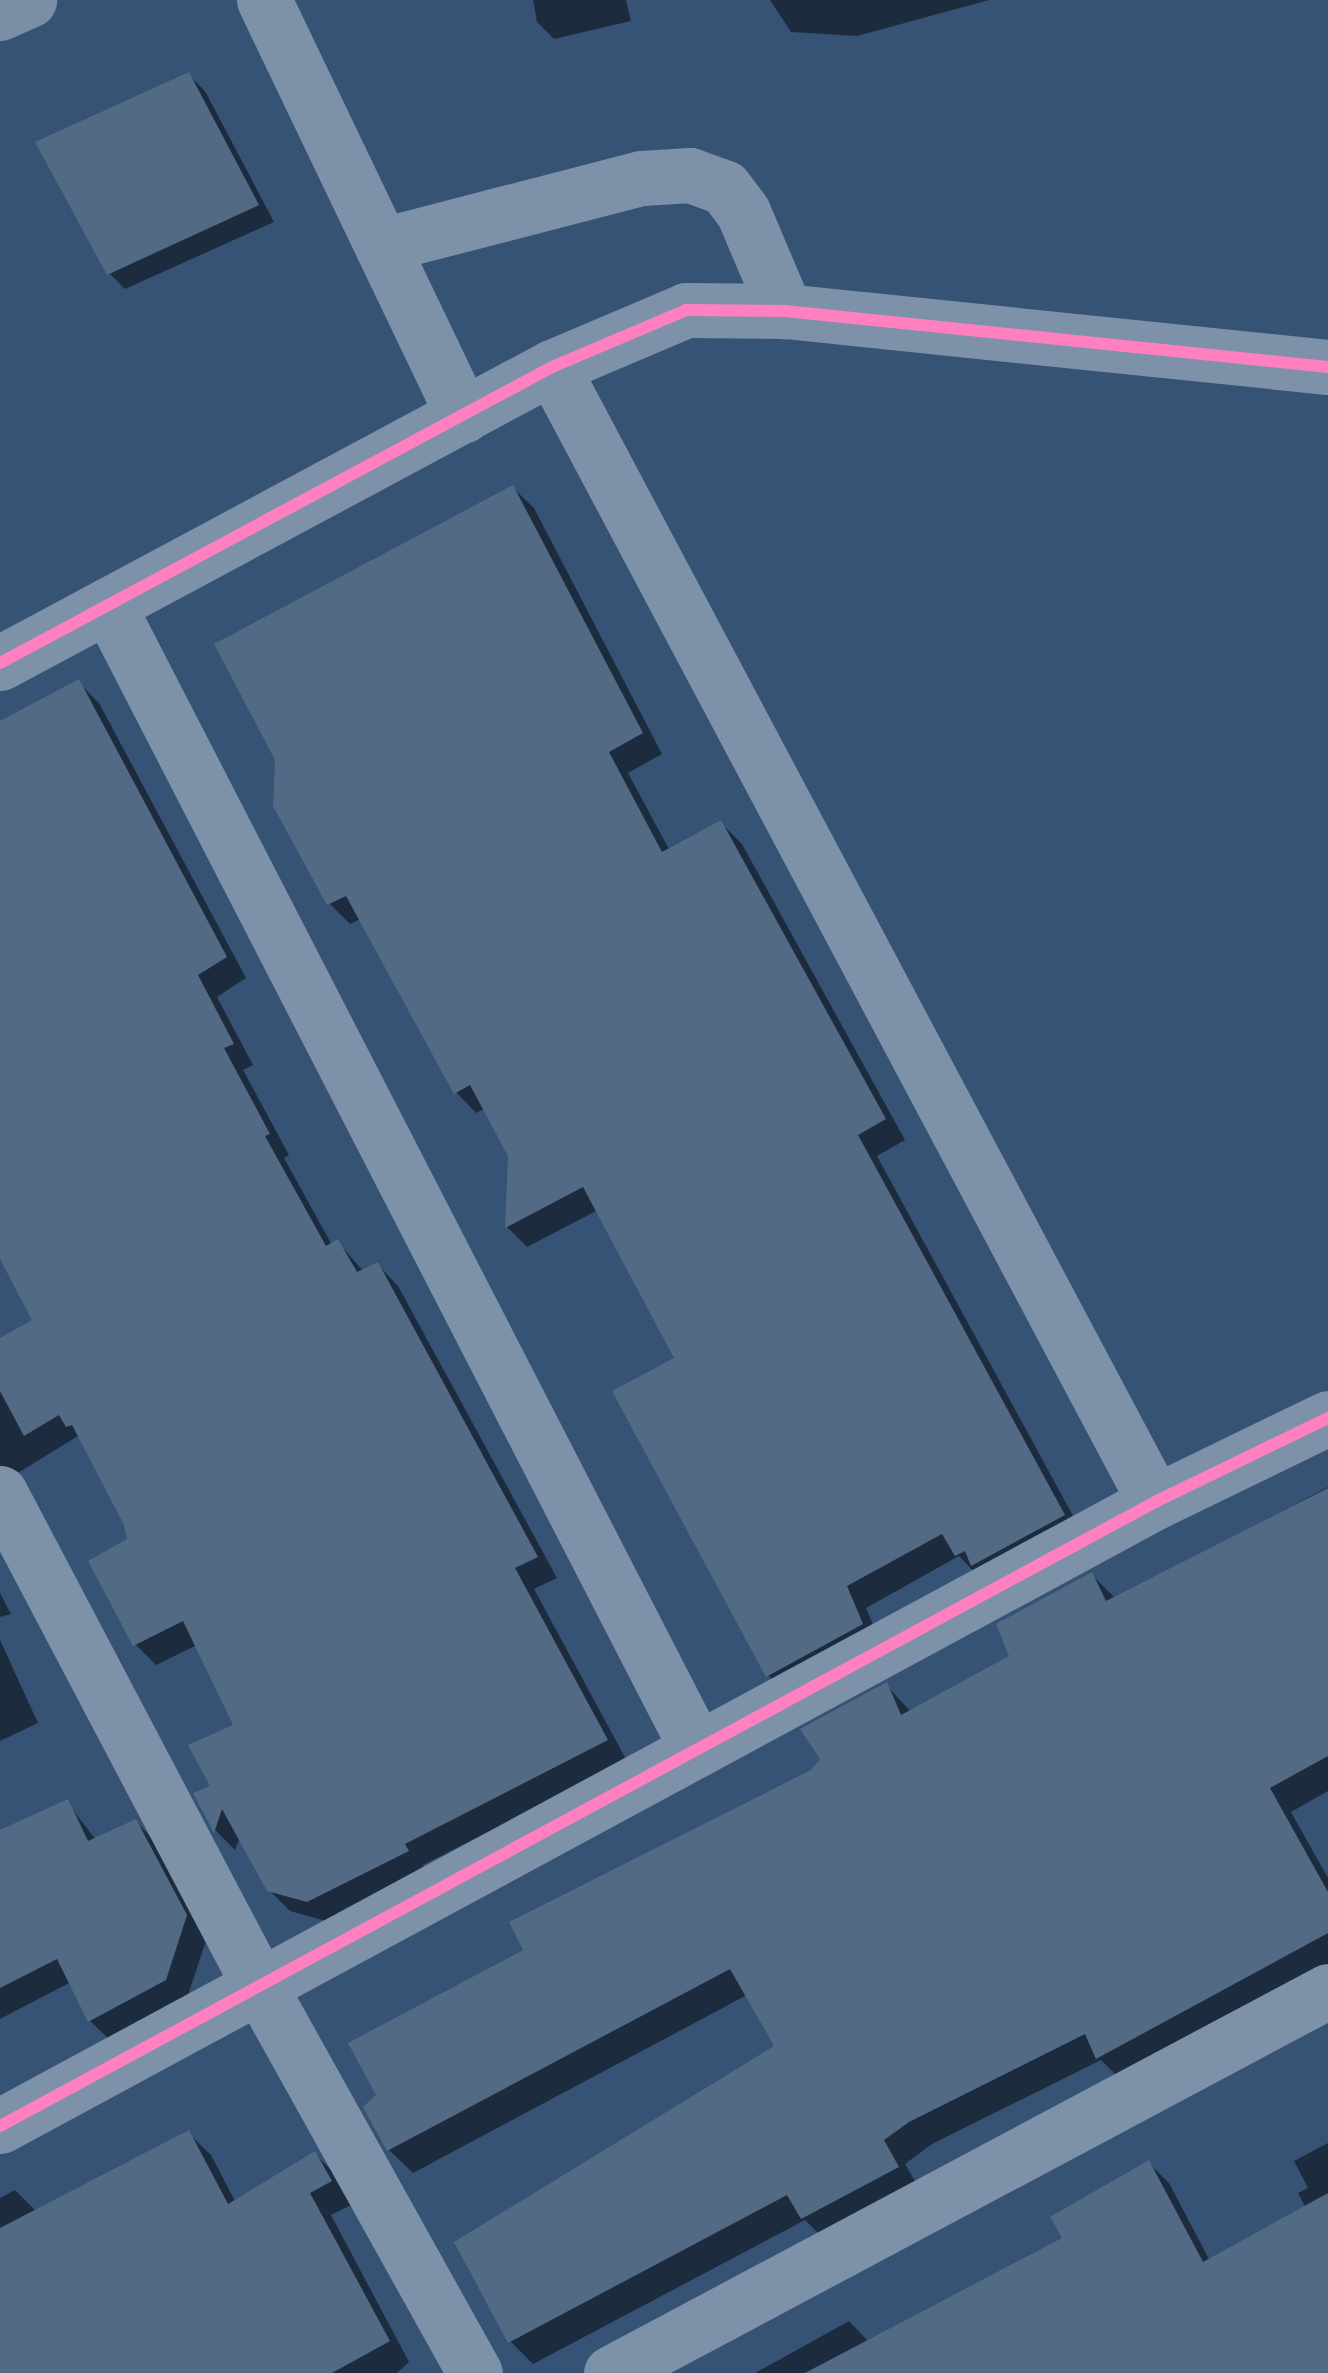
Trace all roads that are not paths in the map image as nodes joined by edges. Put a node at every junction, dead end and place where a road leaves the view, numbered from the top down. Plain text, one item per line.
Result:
1 (30, 0) edge
2 (264, 0) edge
3 (0, 13) edge
4 (382, 245) junction
5 (785, 311) junction
6 (552, 367) junction
7 (1328, 367) edge
8 (462, 416) junction
9 (108, 604) junction
10 (0, 664) edge
11 (1328, 1418) edge
12 (0, 1493) edge
13 (1156, 1502) junction
14 (698, 1749) junction
15 (260, 1987) junction
16 (1328, 1991) edge
17 (0, 2126) edge
18 (475, 2373) edge
19 (611, 2373) edge

1 - 3 main road
2 - 4 street
4 - 5 street
4 - 8 street
5 - 6 street
5 - 7 street
6 - 8 street
6 - 13 street
8 - 9 street
9 - 10 street
9 - 14 street
11 - 13 street
12 - 15 street
13 - 14 street
14 - 15 street
15 - 17 street
15 - 18 street
16 - 19 street

